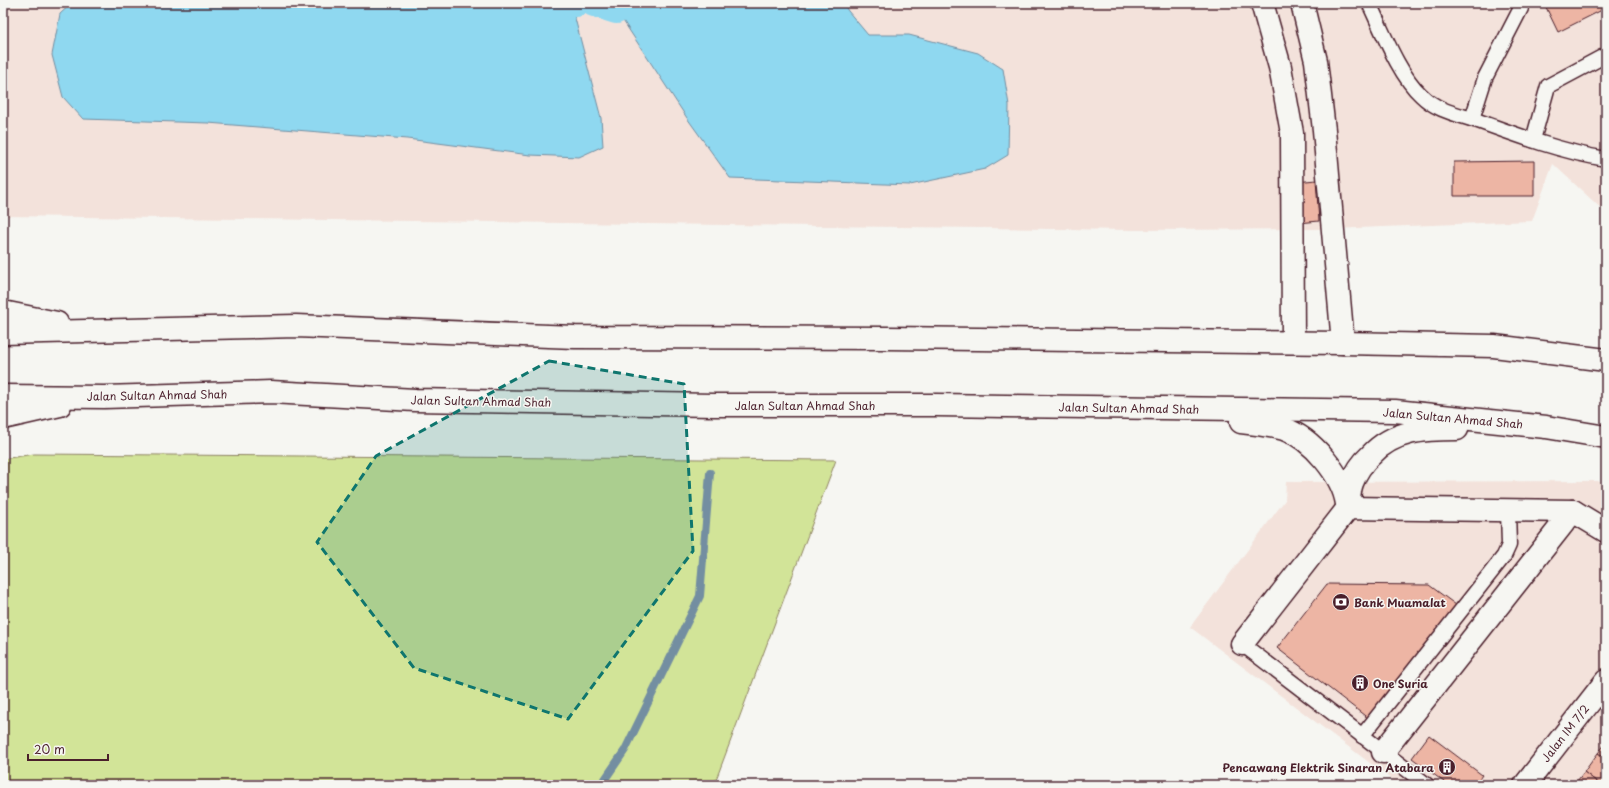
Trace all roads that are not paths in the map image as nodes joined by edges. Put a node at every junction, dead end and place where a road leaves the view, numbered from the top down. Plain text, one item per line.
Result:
1 (1262, 3) edge
2 (1302, 3) edge
3 (1369, 3) edge
4 (1518, 3) edge
5 (1606, 55) edge
6 (1472, 119) junction
7 (1324, 130) junction
8 (1292, 133) junction
9 (1533, 140) junction
10 (1606, 159) edge
11 (3, 312) edge
12 (92, 331) junction
13 (3, 333) edge
14 (1293, 342) junction
15 (1343, 343) junction
16 (1606, 360) edge
17 (3, 396) edge
18 (104, 397) junction
19 (1166, 409) junction
20 (3, 418) edge
21 (1546, 427) junction
22 (1606, 437) edge
23 (1348, 508) junction
24 (1508, 510) junction
25 (1573, 511) junction
26 (1606, 531) edge
27 (1242, 644) joint
28 (1606, 681) edge
29 (1362, 736) junction
30 (1383, 752) junction
31 (1427, 785) edge
32 (1525, 785) edge

1 - 8 main road
2 - 7 main road
3 - 6 lane
4 - 6 lane
5 - 9 lane
6 - 9 lane
7 - 8 main road
7 - 15 main road
8 - 14 main road
9 - 10 lane
11 - 12 main road
12 - 13 main road
12 - 14 main road
14 - 15 main road
15 - 16 main road
17 - 18 main road, Jalan Sultan Ahmad Shah
18 - 19 main road, Jalan Sultan Ahmad Shah
18 - 20 main road
19 - 21 main road, Jalan Sultan Ahmad Shah
19 - 23 main road
21 - 22 main road, Jalan Sultan Ahmad Shah
21 - 23 main road
23 - 24 main road
23 - 27 main road
24 - 25 main road
24 - 29 lane
25 - 26 main road
25 - 30 main road
27 - 29 lane
28 - 32 main road, Jalan IM 7/2
29 - 30 lane
30 - 31 lane

